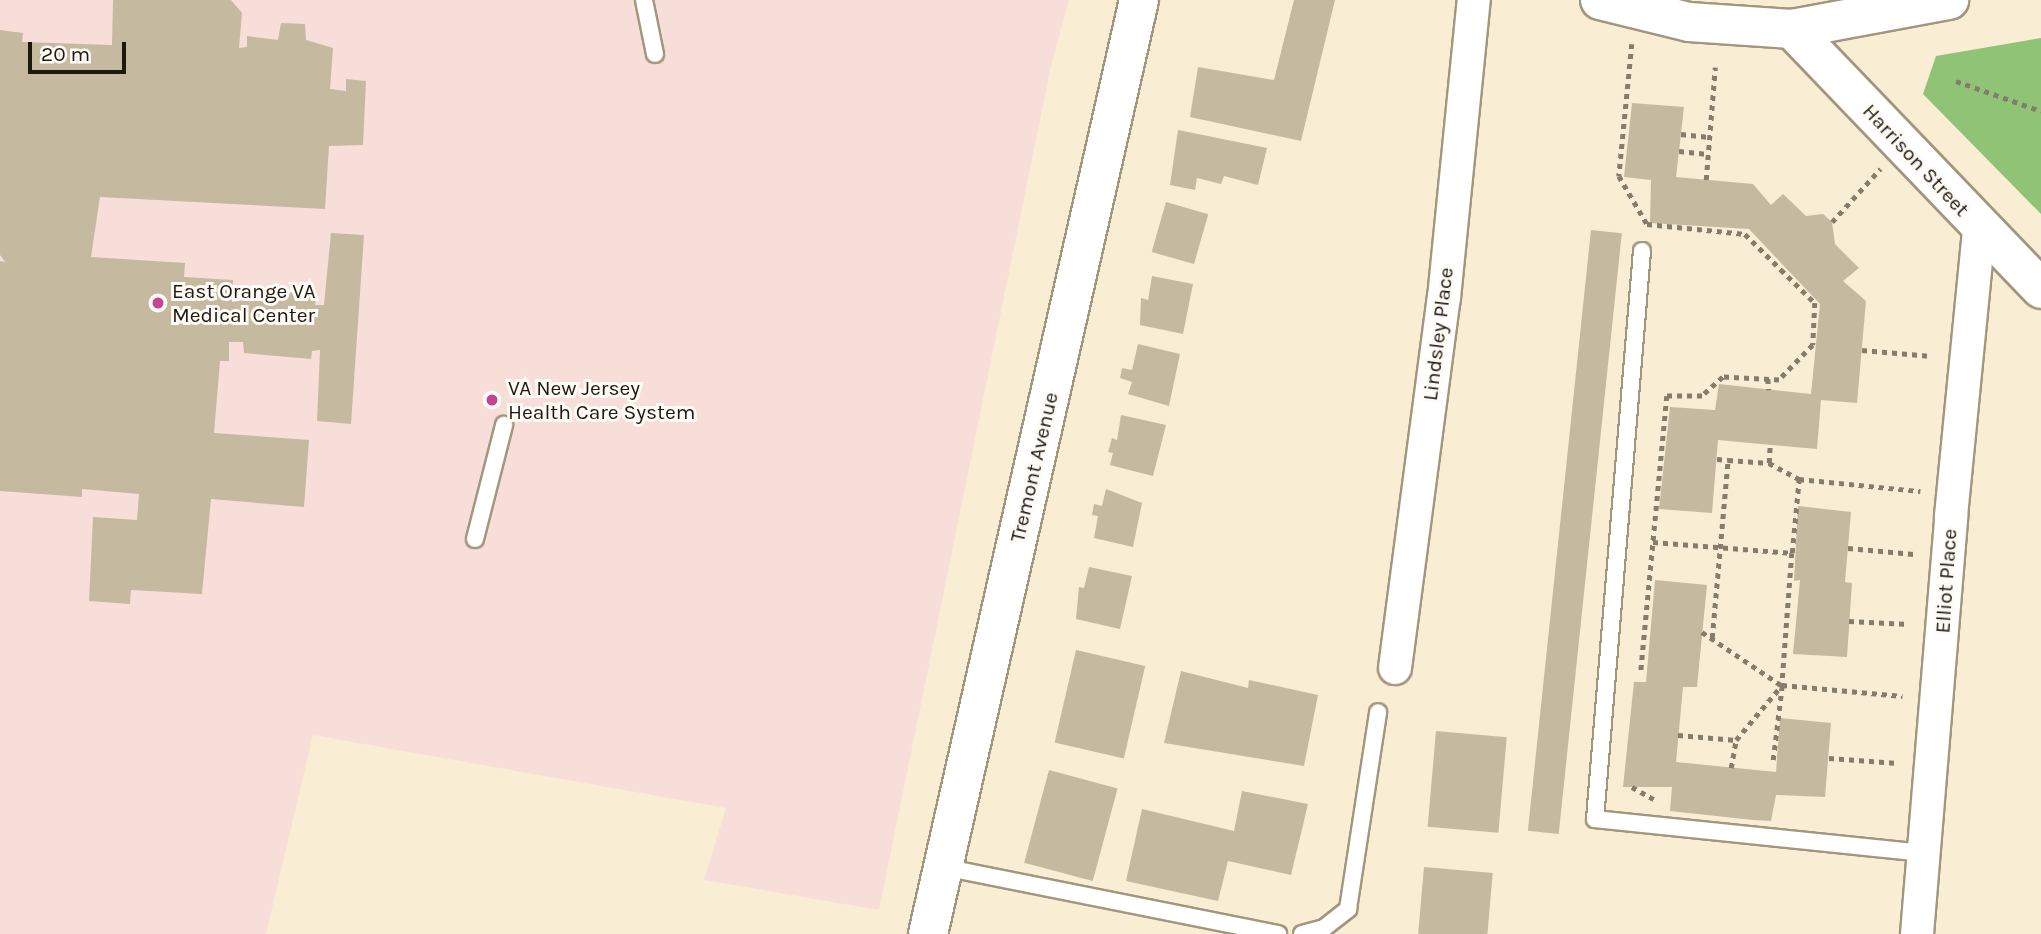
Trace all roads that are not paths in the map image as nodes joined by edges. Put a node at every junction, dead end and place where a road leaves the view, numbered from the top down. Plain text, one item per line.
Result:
1 (644, 0) edge
2 (1139, 0) edge
3 (1474, 0) edge
4 (1600, 0) edge
5 (1949, 0) edge
6 (1691, 11) edge
7 (1792, 29) junction
8 (654, 54) dead end
9 (1979, 229) junction
10 (1642, 251) dead end
11 (2041, 289) edge
12 (504, 425) dead end
13 (475, 539) dead end
14 (1395, 668) dead end
15 (1378, 712) dead end
16 (1925, 853) junction
17 (943, 867) junction
18 (928, 934) edge
19 (1278, 934) edge
20 (1302, 934) edge
21 (1917, 934) edge

1 - 8 lane
2 - 17 street, Tremont Avenue
3 - 14 street, Lindsley Place
4 - 6 street
5 - 7 street
6 - 7 street
7 - 9 street, Harrison Street
9 - 11 street, Harrison Street
9 - 16 street, Elliot Place
10 - 16 lane
12 - 13 lane
15 - 20 lane
16 - 21 street, Elliot Place
17 - 18 street, Tremont Avenue
17 - 19 lane

